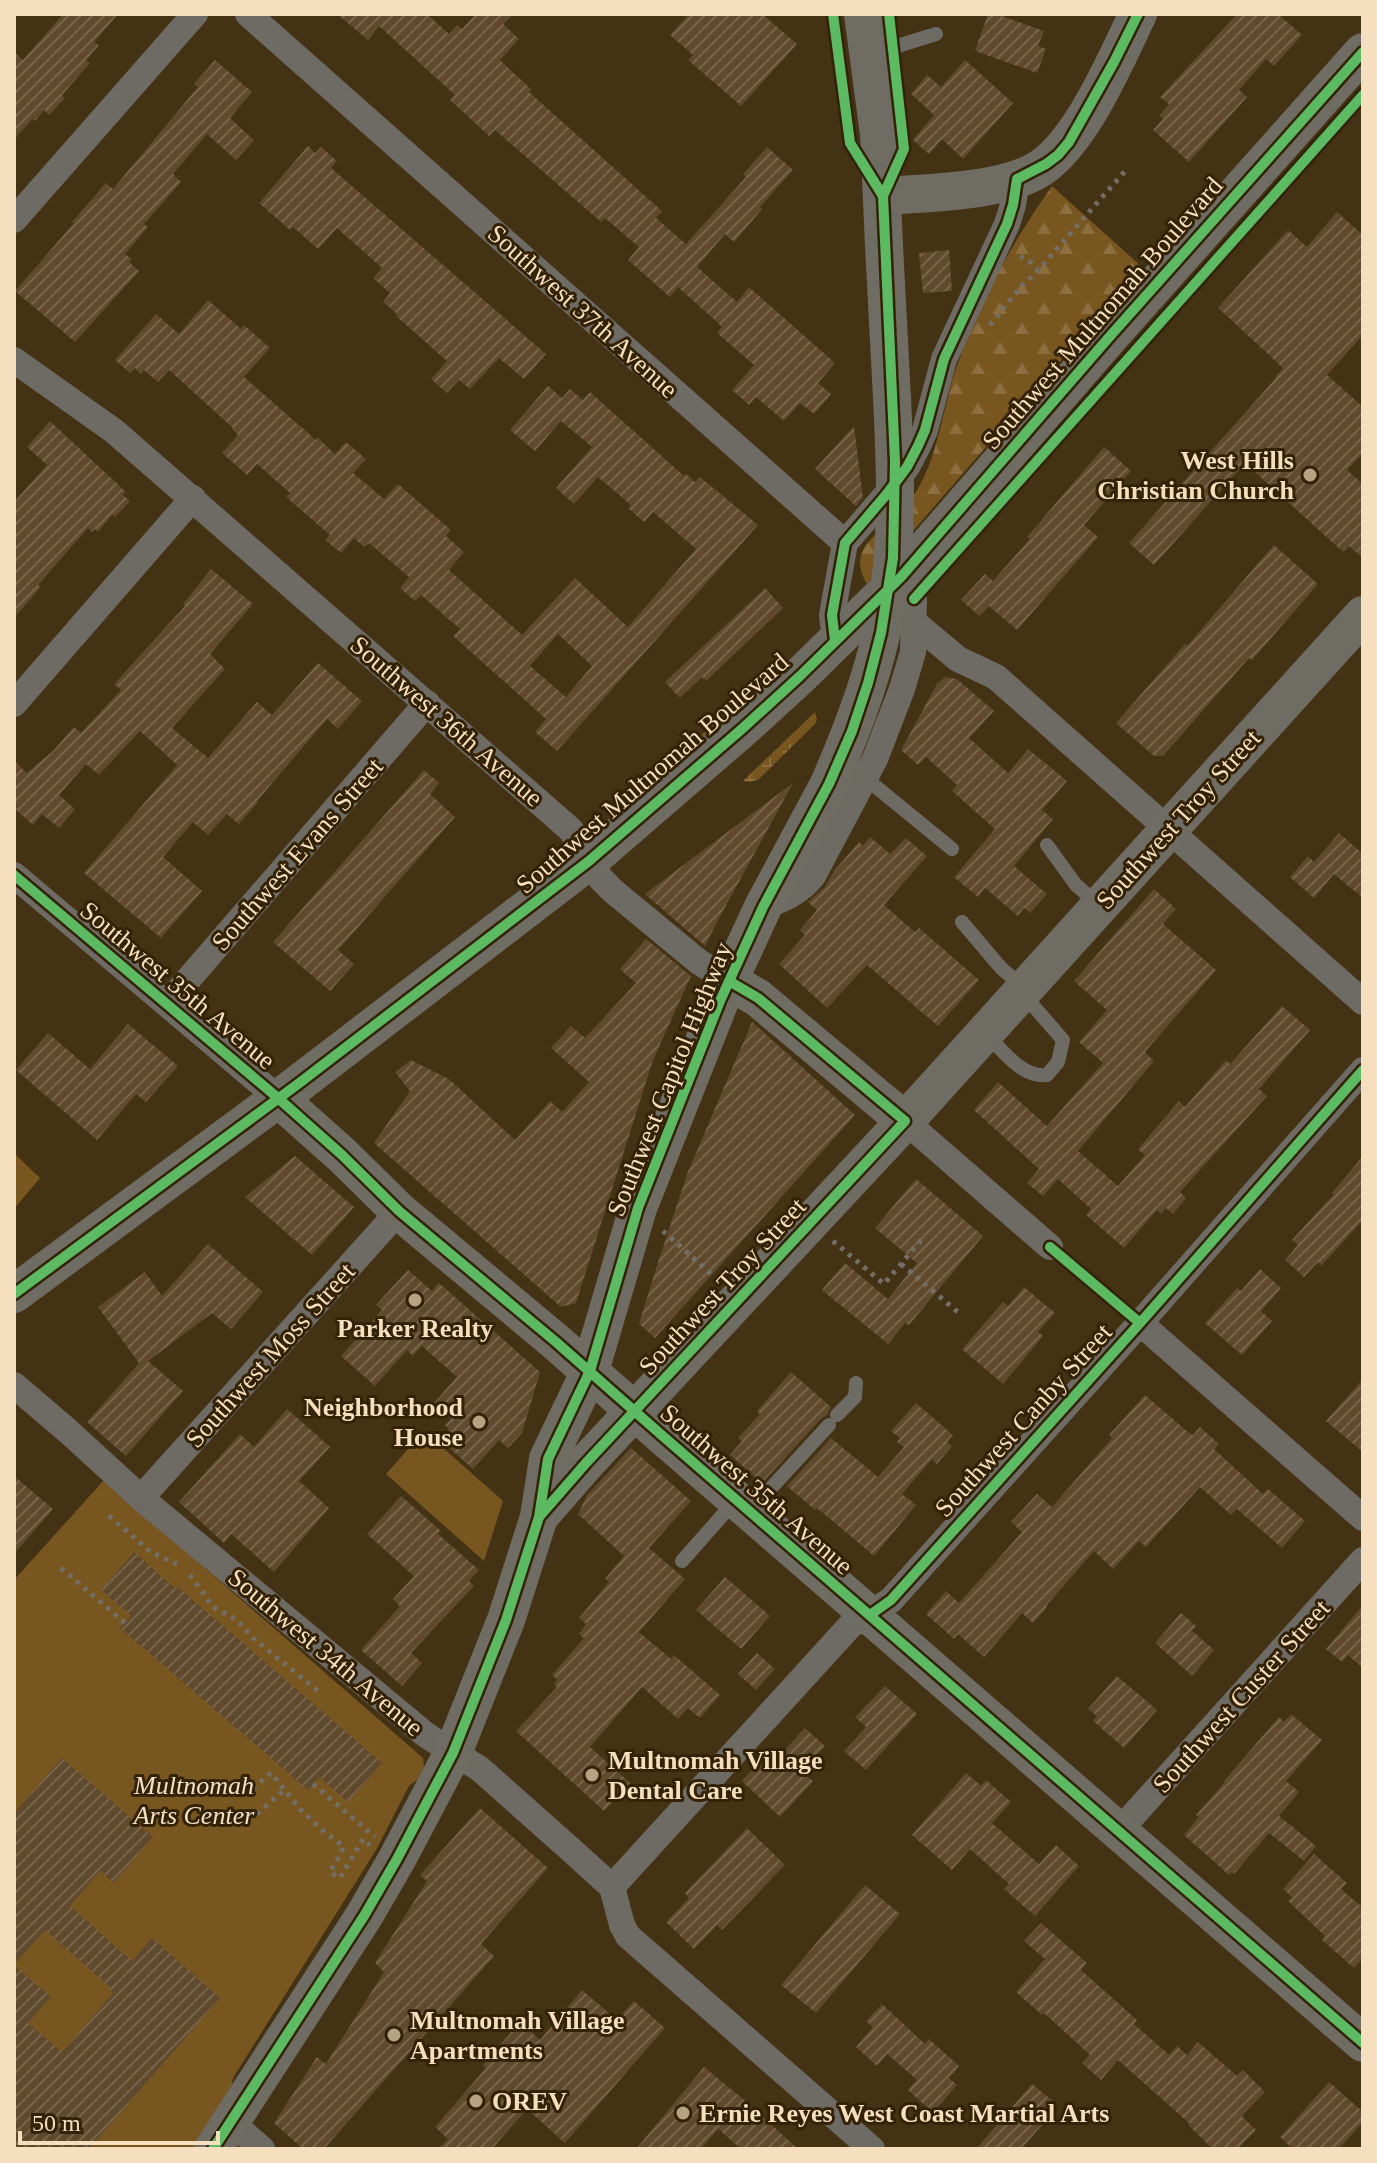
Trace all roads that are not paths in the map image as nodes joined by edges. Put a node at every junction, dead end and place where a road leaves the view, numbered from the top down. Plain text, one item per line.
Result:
1 (195, 14) edge
2 (248, 14) edge
3 (863, 14) edge
4 (1138, 14) edge
5 (936, 34) dead end
6 (1363, 52) edge
7 (869, 55) junction
8 (1017, 179) junction
9 (883, 196) junction
10 (14, 220) edge
11 (14, 360) edge
12 (193, 498) junction
13 (845, 543) junction
14 (901, 577) junction
15 (1363, 615) edge
16 (915, 623) junction
17 (835, 641) junction
18 (427, 703) junction
19 (14, 704) edge
20 (847, 780) junction
21 (1168, 830) junction
22 (1047, 845) dead end
23 (952, 849) dead end
24 (589, 861) junction
25 (14, 875) edge
26 (1100, 905) junction
27 (962, 922) dead end
28 (729, 981) junction
29 (1023, 990) junction
30 (1363, 1002) edge
31 (167, 1004) junction
32 (985, 1032) junction
33 (1363, 1070) edge
34 (278, 1098) junction
35 (905, 1121) junction
36 (399, 1211) junction
37 (1050, 1247) dead end
38 (14, 1294) edge
39 (1140, 1323) junction
40 (590, 1371) junction
41 (856, 1383) dead end
42 (14, 1385) edge
43 (634, 1411) junction
44 (141, 1498) junction
45 (743, 1506) junction
46 (539, 1517) junction
47 (1363, 1518) edge
48 (1363, 1560) edge
49 (682, 1561) dead end
50 (870, 1615) junction
51 (453, 1753) junction
52 (1119, 1831) junction
53 (612, 1887) junction
54 (1360, 2035) edge
55 (221, 2135) edge
56 (262, 2149) edge
57 (872, 2149) edge

1 - 10 street
2 - 13 street, Southwest 37th Avenue
3 - 7 street, Southwest Capitol Highway
4 - 8 street
5 - 7 lane
6 - 14 street, Southwest Multnomah Boulevard
7 - 9 street, Southwest Capitol Highway
8 - 9 street
8 - 13 street
9 - 20 street, Southwest Capitol Highway, bridge
11 - 12 street, Southwest 36th Avenue
12 - 18 street, Southwest 36th Avenue
12 - 19 street
13 - 17 street
14 - 16 street
14 - 17 street, Southwest Multnomah Boulevard
15 - 21 street, Southwest Troy Street
16 - 20 street
16 - 21 street
17 - 24 street, Southwest Multnomah Boulevard
18 - 24 street, Southwest 36th Avenue
18 - 31 street, Southwest Evans Street
20 - 23 lane
20 - 28 street, Southwest Capitol Highway
21 - 26 street, Southwest Troy Street
21 - 30 street
22 - 26 lane
24 - 28 street, Southwest 36th Avenue
24 - 34 street, Southwest Multnomah Boulevard
25 - 31 street, Southwest 35th Avenue
26 - 29 street, Southwest Troy Street
27 - 29 lane
28 - 35 street, Southwest 36th Avenue
28 - 40 street, Southwest Capitol Highway
29 - 32 street, Southwest Troy Street
29 - 32 lane
31 - 34 street, Southwest 35th Avenue
32 - 35 street, Southwest Troy Street
33 - 39 street, Southwest Canby Street
34 - 36 street, Southwest 35th Avenue
34 - 38 street, Southwest Multnomah Boulevard
35 - 37 street, Southwest 36th Avenue
35 - 43 street, Southwest Troy Street
36 - 40 street, Southwest 35th Avenue
36 - 44 street, Southwest Moss Street
39 - 47 street
39 - 50 street, Southwest Canby Street
40 - 43 street, Southwest 35th Avenue
40 - 46 street, Southwest Capitol Highway
41 - 45 lane
42 - 44 street, Southwest 34th Avenue
43 - 45 street, Southwest 35th Avenue
43 - 46 street, Southwest Troy Street
44 - 51 street, Southwest 34th Avenue
45 - 49 lane
45 - 50 street, Southwest 35th Avenue
46 - 51 street, Southwest Capitol Highway
48 - 52 street, Southwest Custer Street
50 - 52 street, Southwest 35th Avenue
50 - 53 street, Southwest Canby Street
51 - 53 street, Southwest 34th Avenue
51 - 55 street, Southwest Capitol Highway
52 - 54 street, Southwest 35th Avenue
53 - 57 street
55 - 56 street

